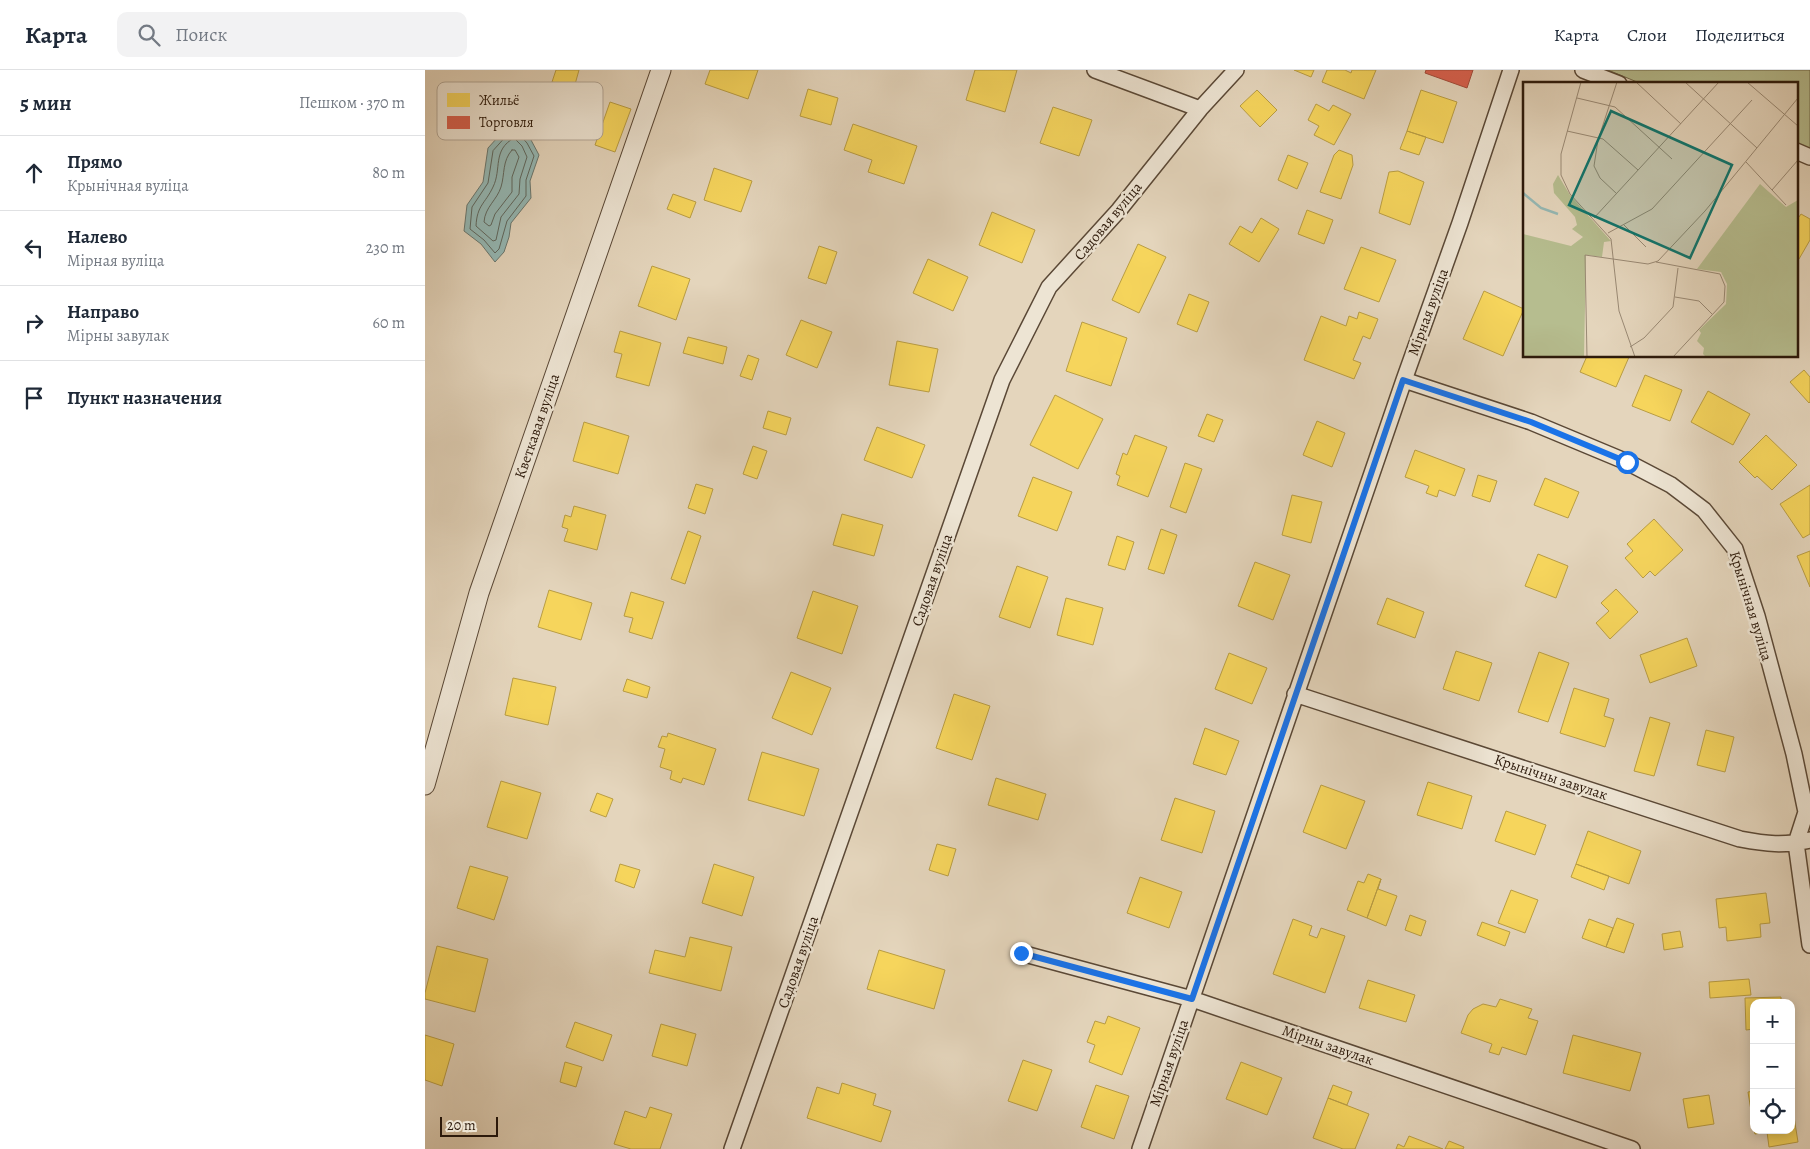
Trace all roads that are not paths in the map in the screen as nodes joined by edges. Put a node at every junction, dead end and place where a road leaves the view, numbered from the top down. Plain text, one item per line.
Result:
1 (661, 70) edge
2 (1095, 70) edge
3 (1236, 70) edge
4 (1511, 70) edge
5 (1583, 70) edge
6 (1614, 82) edge
7 (1200, 109) junction
8 (1797, 151) edge
9 (1810, 157) edge
10 (1403, 380) junction
11 (1295, 694) junction
12 (425, 785) edge
13 (1803, 842) edge
14 (1810, 945) edge
15 (1021, 953) dead end
16 (1192, 999) junction
17 (732, 1149) edge
18 (1140, 1149) edge
19 (1632, 1149) edge

1 - 12 street, Кветкавая вуліца
2 - 7 street
3 - 7 street, Садовая вуліца
4 - 10 street, Мірная вуліца
5 - 6 street
7 - 17 street, Садовая вуліца
8 - 9 street
10 - 11 street, Мірная вуліца
10 - 13 street, Крынічная вуліца
11 - 13 street, Крынічны завулак
11 - 16 street, Мірная вуліца
13 - 14 street, Крынічная вуліца
15 - 16 street, Мірны завулак
16 - 18 street, Мірная вуліца
16 - 19 street, Мірны завулак

